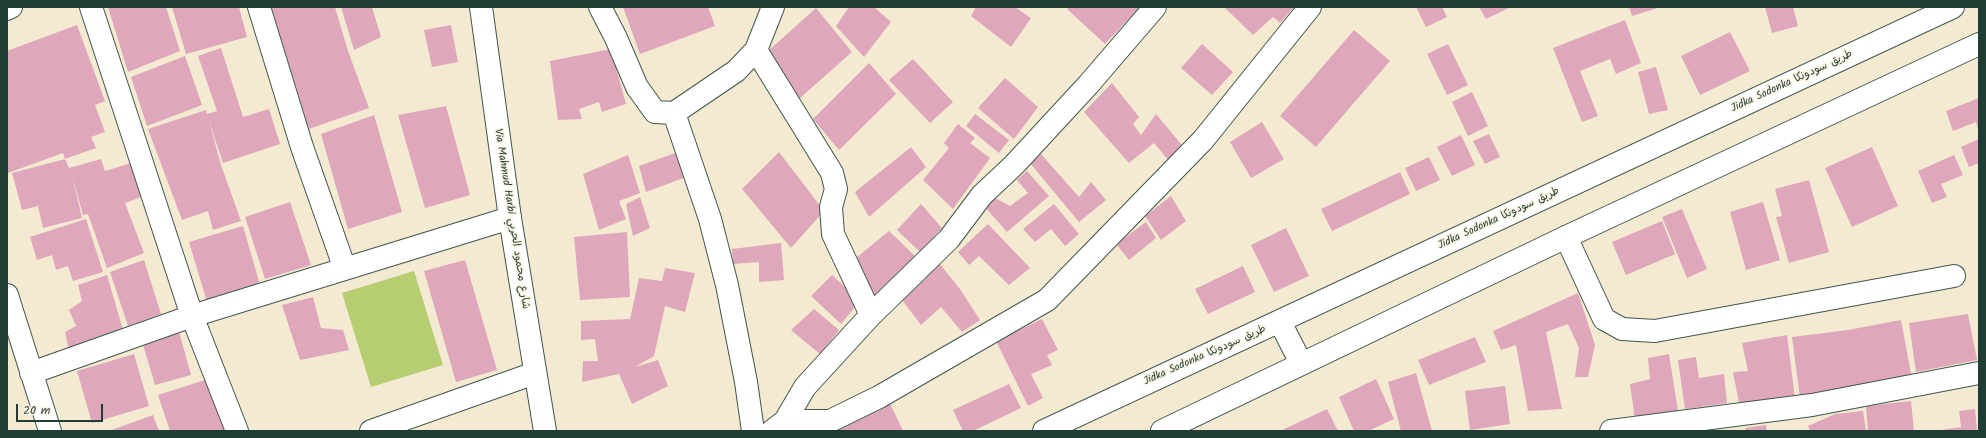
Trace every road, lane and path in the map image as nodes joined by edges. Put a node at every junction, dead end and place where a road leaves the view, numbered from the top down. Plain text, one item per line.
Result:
1 (12, 7) edge
2 (91, 7) edge
3 (259, 7) edge
4 (481, 7) edge
5 (600, 7) edge
6 (773, 7) edge
7 (1155, 7) edge
8 (1310, 7) edge
9 (1953, 7) edge
10 (7, 9) edge
11 (1979, 44) edge
12 (756, 50) junction
13 (674, 113) junction
14 (510, 218) junction
15 (1566, 237) junction
16 (345, 269) junction
17 (1954, 276) dead end
18 (7, 296) edge
19 (871, 315) junction
20 (192, 316) junction
21 (1280, 322) junction
22 (1301, 363) junction
23 (31, 373) junction
24 (535, 373) junction
25 (1979, 374) edge
26 (779, 426) edge
27 (50, 431) edge
28 (237, 431) edge
29 (371, 431) edge
30 (545, 431) edge
31 (753, 431) edge
32 (1044, 431) edge
33 (1162, 431) edge
34 (1611, 431) edge

1 - 10 street
2 - 20 street
3 - 16 street
4 - 14 street, Via Mahmud Harbi شارع محمود الحربي
5 - 13 street
6 - 12 street
7 - 19 street
8 - 26 street
9 - 21 street, Jidka Sodonka طريق سودونكا
11 - 15 street
12 - 13 street
12 - 19 street
13 - 31 street
14 - 16 street
14 - 24 street, Via Mahmud Harbi شارع محمود الحربي
15 - 17 street
15 - 22 street
16 - 20 street
18 - 23 street
19 - 26 street
20 - 23 street
20 - 28 street
21 - 22 street
21 - 32 street, Jidka Sodonka طريق سودونكا
22 - 33 street
23 - 27 street
24 - 29 street
24 - 30 street, Via Mahmud Harbi شارع محمود الحربي
25 - 34 street

